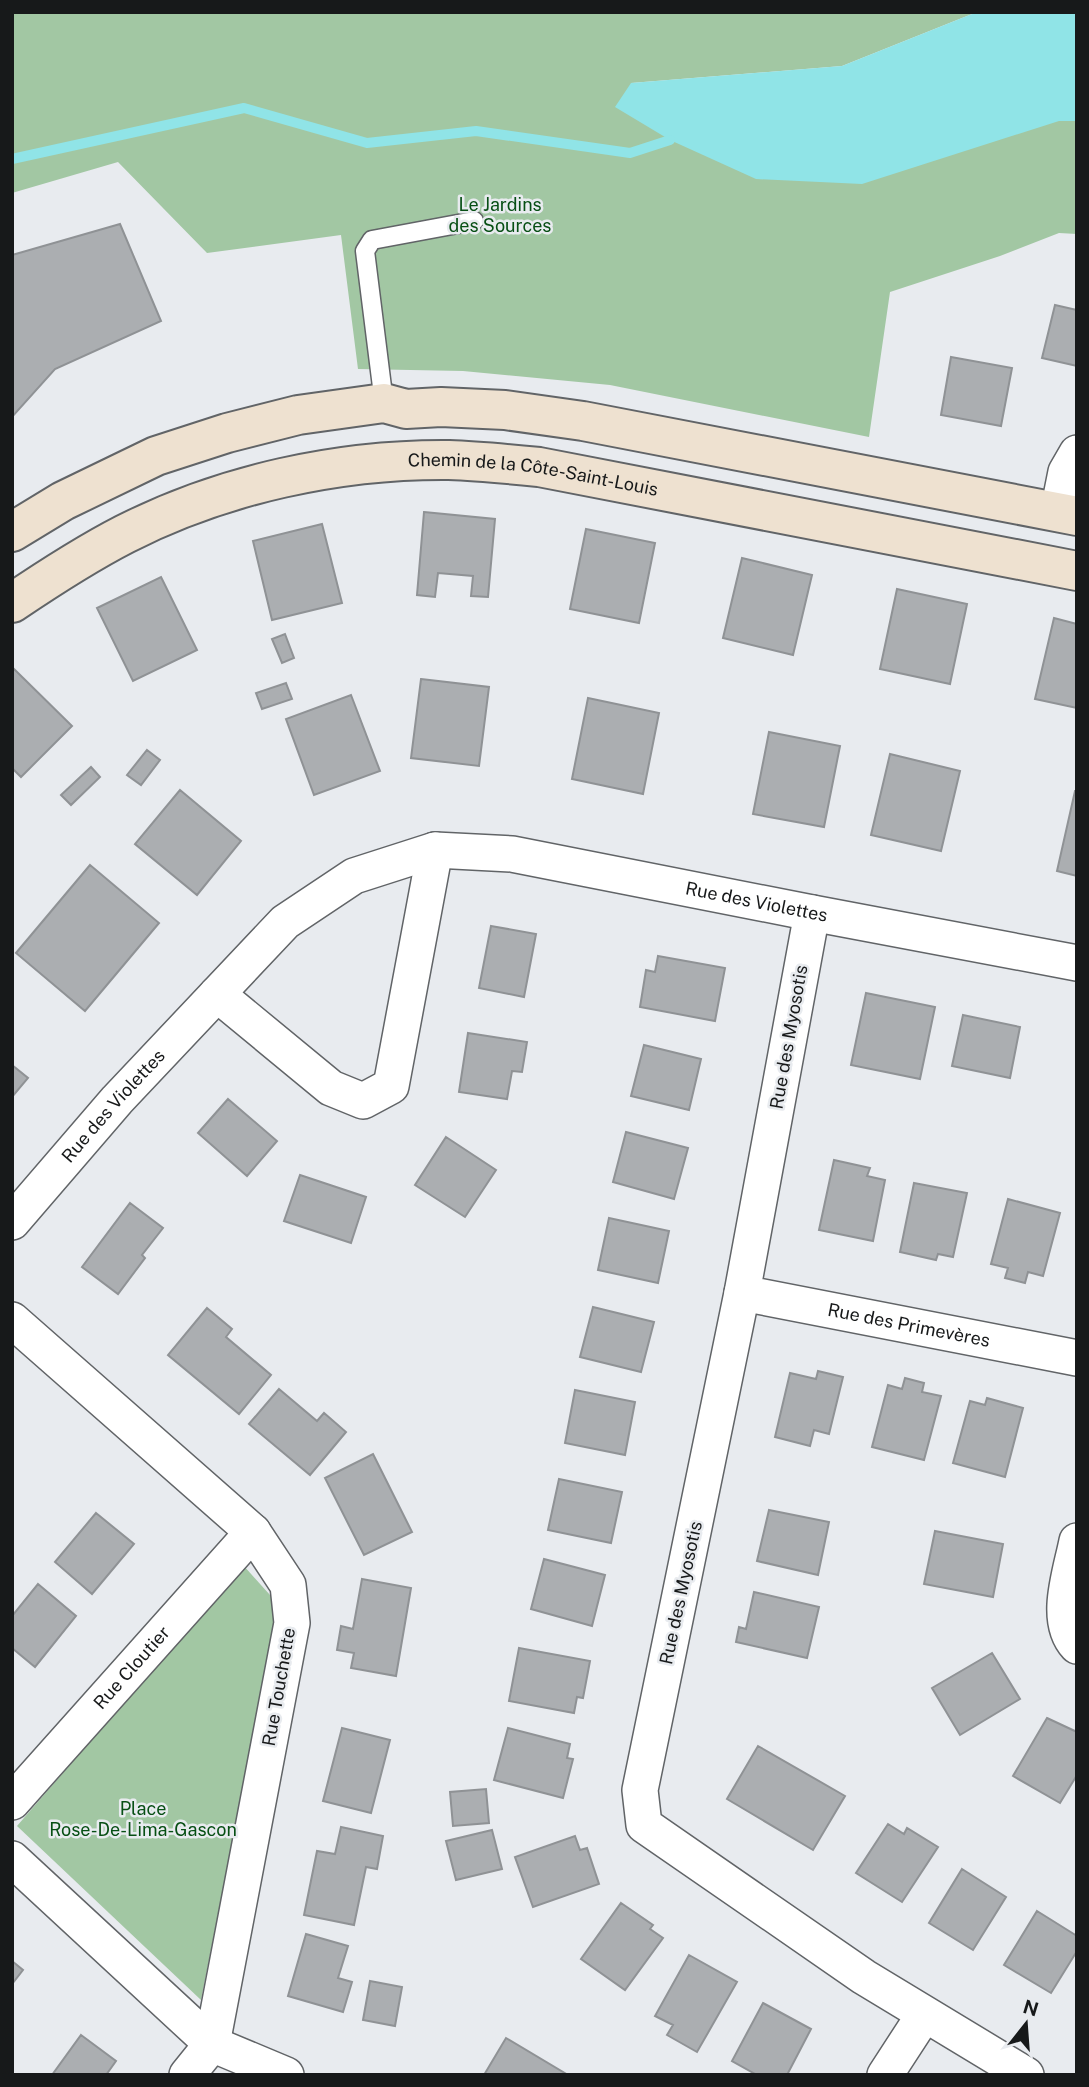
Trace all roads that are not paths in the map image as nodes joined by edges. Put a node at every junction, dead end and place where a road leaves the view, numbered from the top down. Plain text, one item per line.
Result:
1 (474, 221) dead end
2 (384, 404) junction
3 (1077, 453) edge
4 (156, 457) junction
5 (181, 510) junction
6 (1067, 514) edge
7 (12, 532) edge
8 (1077, 571) edge
9 (12, 603) edge
10 (435, 850) junction
11 (812, 913) junction
12 (1077, 963) edge
13 (217, 994) junction
14 (12, 1222) edge
15 (742, 1293) junction
16 (12, 1320) edge
17 (1077, 1358) edge
18 (253, 1532) junction
19 (1077, 1541) edge
20 (1077, 1646) edge
21 (12, 1802) edge
22 (12, 1859) edge
23 (924, 2015) junction
24 (212, 2044) junction
25 (187, 2075) edge
26 (286, 2075) edge
27 (885, 2075) edge
28 (1026, 2075) edge

1 - 2 lane
2 - 4 street
2 - 6 street
3 - 6 street
4 - 5 street
4 - 7 street
5 - 8 street, Chemin de la Côte-Saint-Louis
5 - 9 street, Chemin de la Côte-Saint-Louis
10 - 11 street, Rue des Violettes
10 - 13 street, Rue des Violettes
10 - 13 street
11 - 12 street, Rue des Violettes
11 - 15 street, Rue des Myosotis
13 - 14 street, Rue des Violettes
15 - 17 street, Rue des Primevères
15 - 23 street, Rue des Myosotis
16 - 18 street, Rue Touchette
18 - 21 street, Rue Cloutier
18 - 24 street, Rue Touchette
19 - 20 street
22 - 24 street
23 - 27 street
23 - 28 street, Rue des Myosotis
24 - 25 street, Rue Touchette
24 - 26 street

